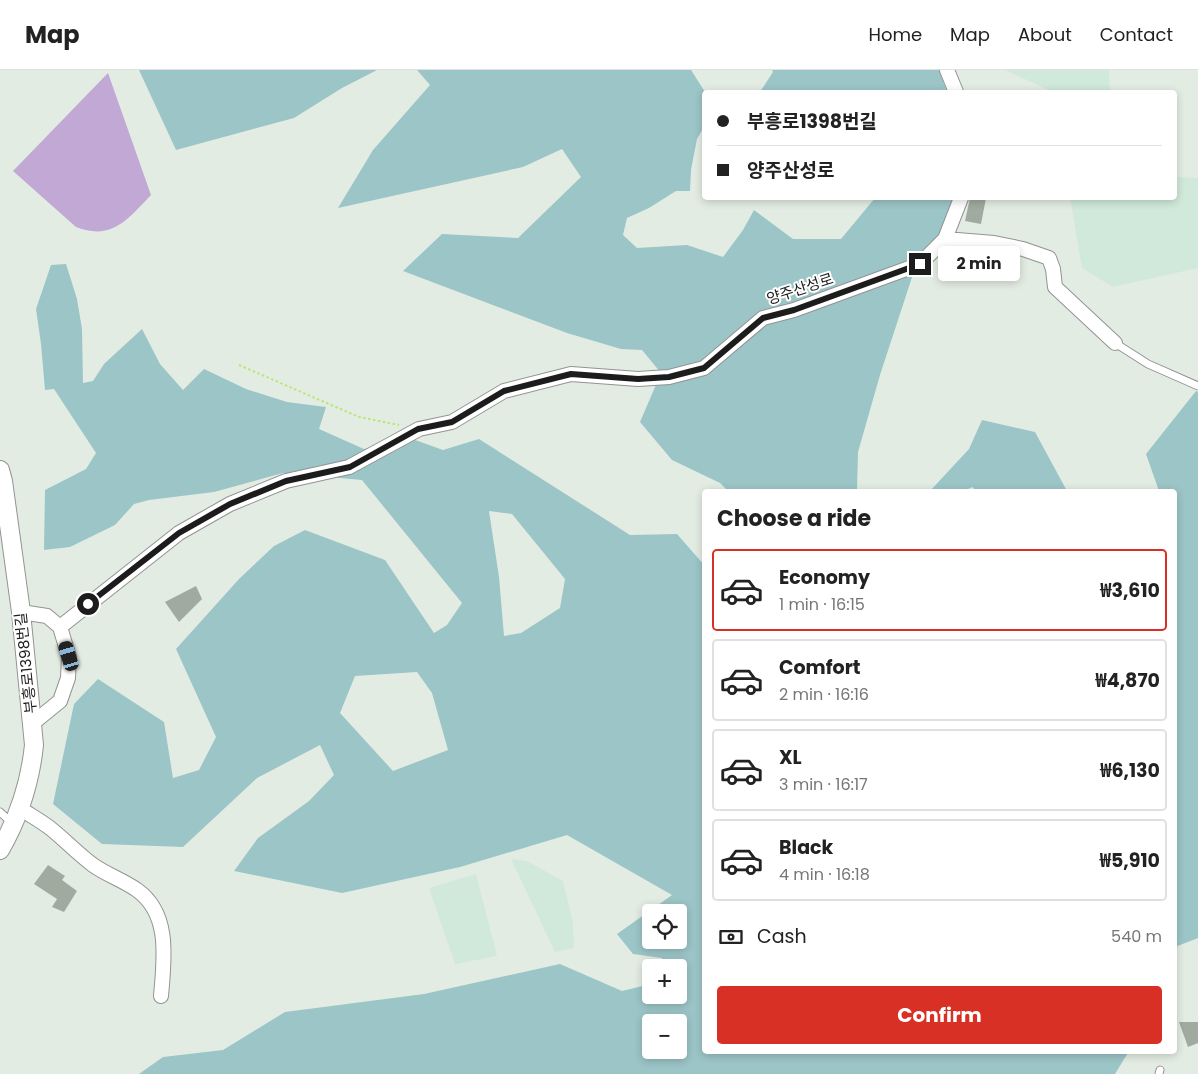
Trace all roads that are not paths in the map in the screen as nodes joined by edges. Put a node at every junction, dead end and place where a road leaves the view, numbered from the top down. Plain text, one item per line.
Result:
1 (947, 70) edge
2 (955, 90) edge
3 (960, 200) edge
4 (945, 238) junction
5 (1115, 343) joint
6 (1198, 386) edge
7 (0, 470) edge
8 (21, 612) junction
9 (60, 627) junction
10 (33, 723) junction
11 (21, 809) junction
12 (0, 812) edge
13 (13, 825) junction
14 (0, 850) edge
15 (161, 996) dead end

1 - 2 street
3 - 4 street, 양주산성로
4 - 5 street
4 - 9 street, 양주산성로
5 - 6 lane
7 - 8 street, 부흥로1398번길
8 - 9 street
8 - 10 street, 부흥로1398번길
9 - 10 street
10 - 11 street, 부흥로1398번길
11 - 13 street, 부흥로1398번길
11 - 15 street
12 - 13 lane
13 - 14 street, 부흥로1398번길

